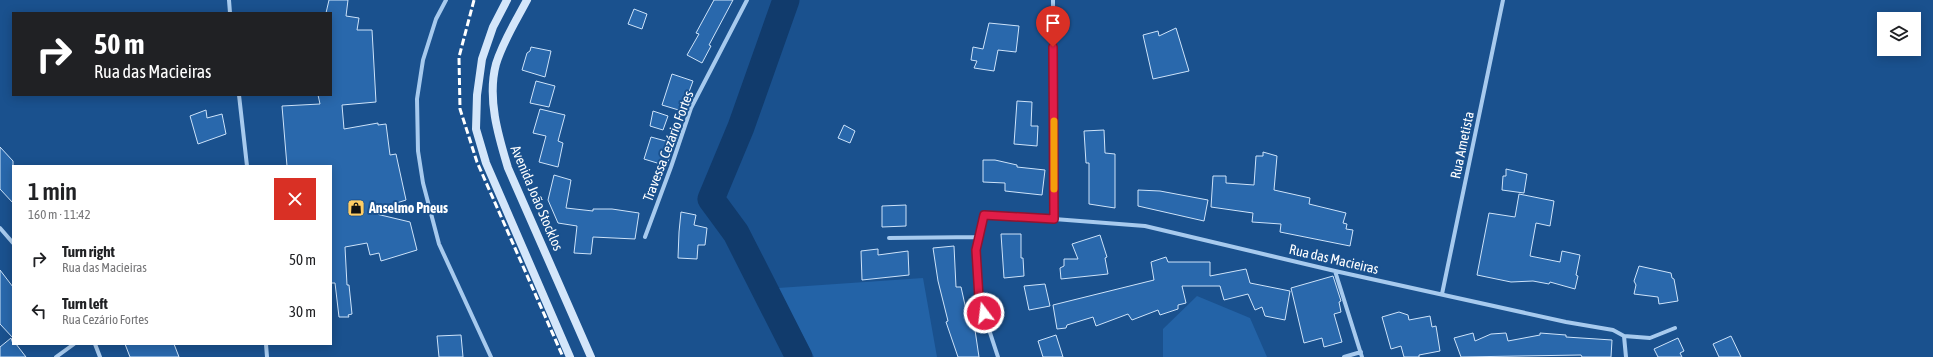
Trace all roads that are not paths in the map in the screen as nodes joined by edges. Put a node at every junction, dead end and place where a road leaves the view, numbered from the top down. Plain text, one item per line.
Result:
1 (229, 0) edge
2 (446, 0) edge
3 (507, 0) edge
4 (527, 0) edge
5 (747, 0) edge
6 (1053, 0) edge
7 (1503, 0) edge
8 (230, 12) edge
9 (239, 96) edge
10 (247, 165) edge
11 (1054, 219) junction
12 (0, 228) edge
13 (645, 237) dead end
14 (979, 237) junction
15 (889, 238) dead end
16 (12, 242) edge
17 (1335, 271) junction
18 (1442, 294) junction
19 (1675, 328) dead end
20 (1624, 336) junction
21 (73, 345) edge
22 (95, 345) edge
23 (266, 345) edge
24 (1361, 352) junction
25 (56, 357) edge
26 (100, 357) edge
27 (267, 357) edge
28 (492, 357) edge
29 (570, 357) edge
30 (591, 357) edge
31 (998, 357) edge
32 (1344, 357) edge
33 (1362, 357) edge
34 (1626, 357) edge

1 - 8 street
2 - 28 street
3 - 29 main road
4 - 30 main road, Avenida João Stocklos
5 - 13 street, Travessa Cezário Fortes
6 - 11 street
7 - 18 street, Rua Ametista
9 - 10 street
11 - 14 street, Rua das Macieiras
11 - 17 street, Rua das Macieiras
12 - 16 street
14 - 15 street
14 - 31 street
17 - 18 street, Rua das Macieiras
17 - 24 street
18 - 20 street, Rua das Macieiras
19 - 20 street, Rua das Macieiras
20 - 34 street
21 - 25 street
22 - 26 street
23 - 27 street
24 - 32 street
24 - 33 street

